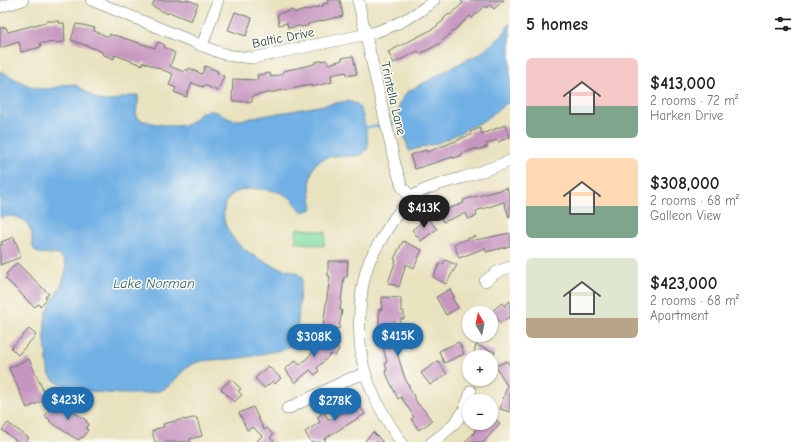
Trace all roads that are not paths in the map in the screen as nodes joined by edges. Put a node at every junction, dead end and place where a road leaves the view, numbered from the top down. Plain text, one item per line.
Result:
1 (23, 0) edge
2 (91, 0) edge
3 (218, 0) edge
4 (358, 0) edge
5 (434, 0) edge
6 (0, 6) edge
7 (366, 34) junction
8 (202, 46) junction
9 (510, 161) edge
10 (412, 198) junction
11 (510, 268) edge
12 (485, 281) dead end
13 (366, 374) junction
14 (471, 391) dead end
15 (288, 409) dead end
16 (402, 442) edge
17 (432, 442) edge

1 - 6 street
2 - 8 street, Baltic Drive
3 - 8 street
4 - 7 street, Trintella Lane
5 - 7 street, Baltic Drive
7 - 8 street, Baltic Drive
7 - 10 street, Trintella Lane
9 - 10 street
10 - 13 street
11 - 12 street
13 - 15 street
13 - 16 street
14 - 17 street

